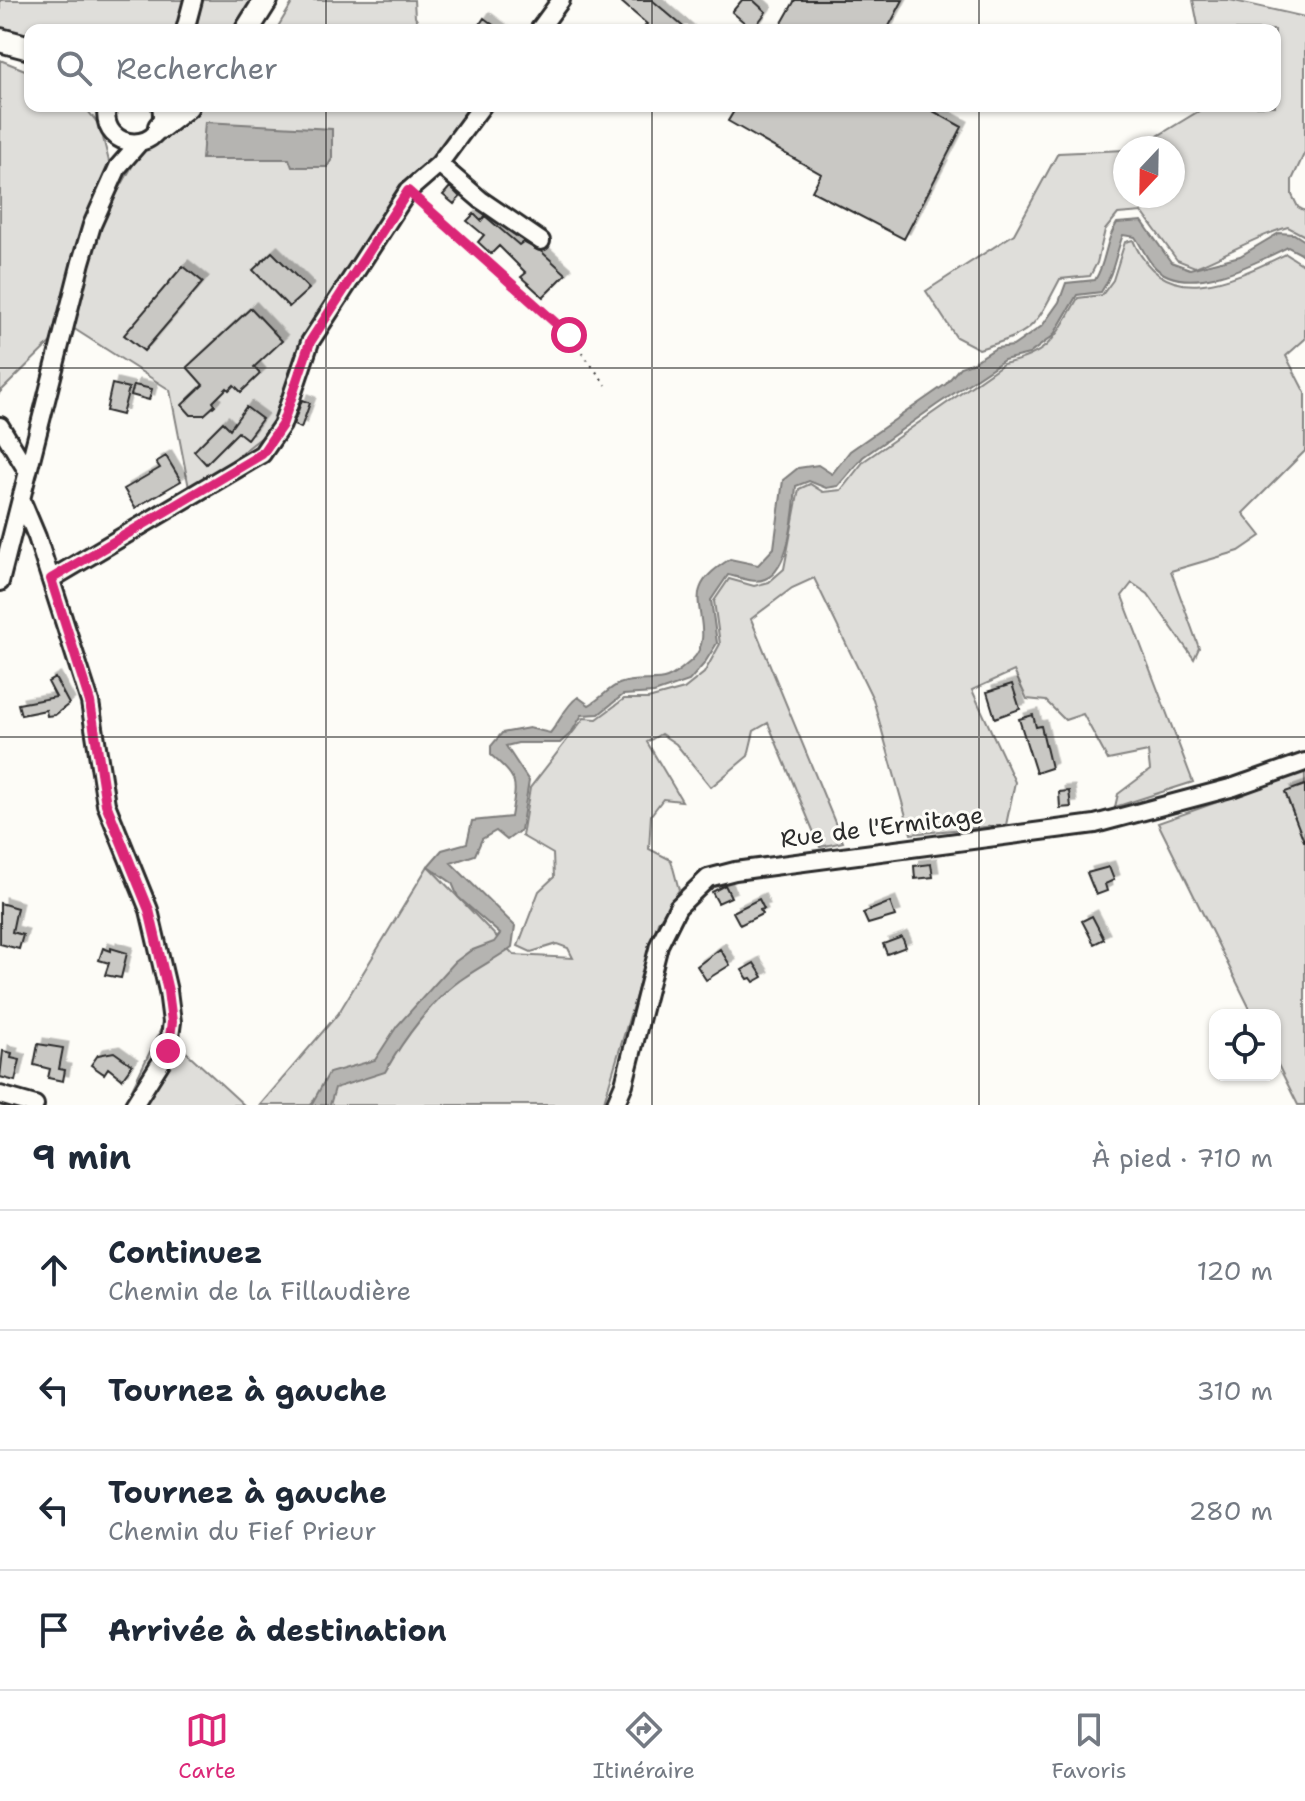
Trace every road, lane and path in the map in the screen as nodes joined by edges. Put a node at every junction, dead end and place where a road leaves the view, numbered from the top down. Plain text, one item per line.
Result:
1 (193, 0) edge
2 (266, 0) edge
3 (561, 0) edge
4 (187, 24) edge
5 (251, 24) edge
6 (543, 24) edge
7 (0, 40) edge
8 (24, 46) edge
9 (107, 112) edge
10 (478, 112) edge
11 (160, 117) edge
12 (118, 138) junction
13 (139, 143) junction
14 (439, 164) junction
15 (118, 167) junction
16 (408, 191) junction
17 (541, 241) dead end
18 (606, 385) dead end
19 (0, 426) edge
20 (28, 472) junction
21 (21, 499) junction
22 (51, 579) junction
23 (0, 582) edge
24 (1305, 762) edge
25 (0, 1095) edge
26 (35, 1105) edge
27 (134, 1105) edge
28 (615, 1105) edge

1 - 4 street
2 - 5 highway
3 - 6 street
7 - 8 highway
9 - 12 street
10 - 14 street
11 - 13 street
12 - 13 street
12 - 15 street
13 - 15 street
14 - 16 street
14 - 17 street
15 - 20 street
16 - 18 path
16 - 22 street
19 - 20 street
20 - 21 street
21 - 22 street
21 - 23 street
22 - 27 street
24 - 28 street, Rue de l'Ermitage
25 - 26 street

